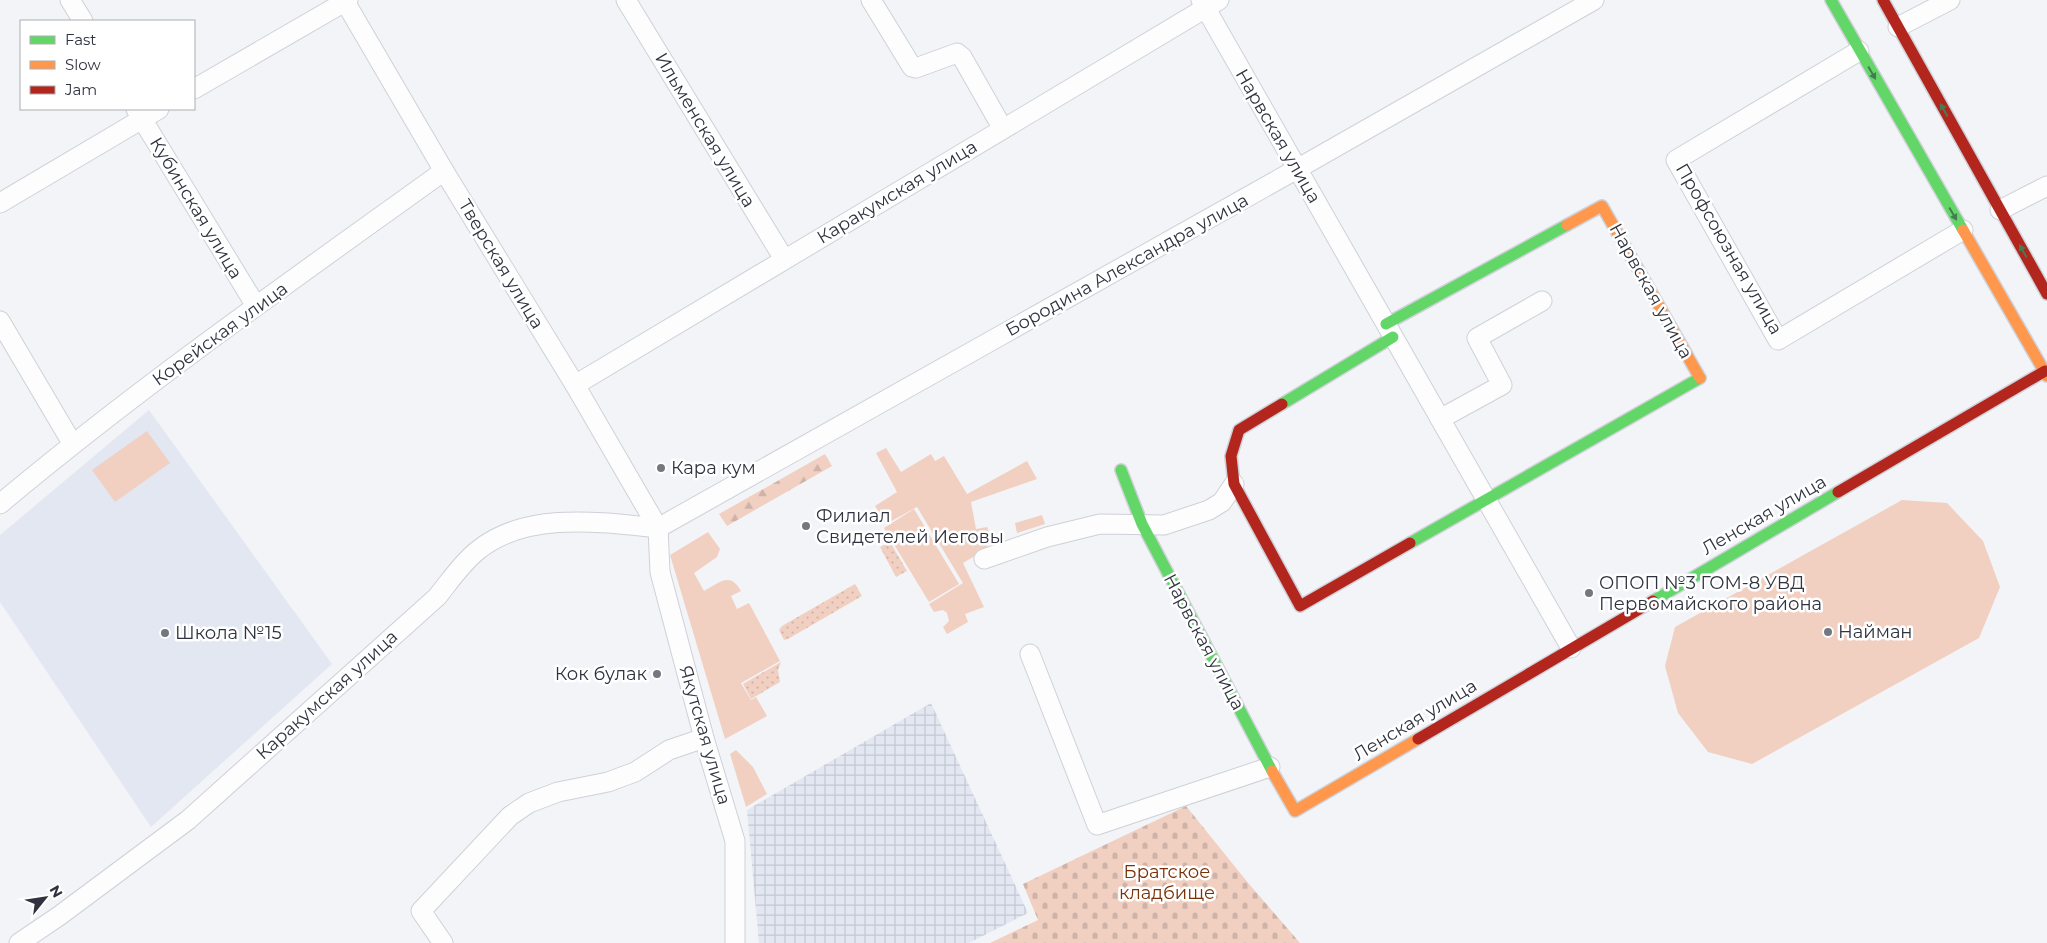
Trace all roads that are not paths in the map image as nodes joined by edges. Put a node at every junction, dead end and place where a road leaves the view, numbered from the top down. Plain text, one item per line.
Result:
1 (70, 0) edge
2 (626, 0) edge
3 (871, 0) edge
4 (1594, 0) edge
5 (1831, 0) edge
6 (1883, 0) edge
7 (1950, 0) edge
8 (345, 1) edge
9 (1208, 3) edge
10 (82, 20) edge
11 (1898, 27) junction
12 (1859, 51) junction
13 (195, 88) edge
14 (155, 110) edge
15 (139, 114) edge
16 (1003, 129) junction
17 (1297, 169) junction
18 (444, 171) junction
19 (2047, 186) edge
20 (0, 203) edge
21 (2000, 210) junction
22 (1963, 230) junction
23 (784, 259) junction
24 (2047, 294) edge
25 (1542, 301) dead end
26 (256, 306) junction
27 (0, 321) edge
28 (1390, 330) junction
29 (2046, 374) edge
30 (575, 385) junction
31 (1440, 420) junction
32 (72, 443) junction
33 (1121, 470) dead end
34 (1234, 484) junction
35 (1487, 500) junction
36 (0, 504) edge
37 (1142, 524) junction
38 (658, 528) junction
39 (984, 559) dead end
40 (1571, 648) junction
41 (1030, 654) dead end
42 (704, 738) junction
43 (1270, 767) junction
44 (1295, 811) joint
45 (19, 943) edge
46 (443, 943) edge
47 (735, 943) edge

1 - 10 street
2 - 23 street, Ильменская улица
3 - 16 street
4 - 17 street, Бородина Александра улица
5 - 12 street
6 - 11 street
7 - 11 street
8 - 13 street
8 - 18 street, Тверская улица
9 - 16 street, Каракумская улица
9 - 17 street, Нарвская улица
21 -> 11 street
12 -> 22 street
12 - 22 street, Профсоюзная улица
14 - 15 street
15 - 20 street
15 - 26 street, Кубинская улица
16 - 23 street, Каракумская улица
17 - 28 street, Нарвская улица
17 - 38 street, Бородина Александра улица
18 - 26 street, Корейская улица
18 - 30 street, Тверская улица
19 - 21 street
24 -> 21 street
22 - 29 street
23 - 30 street, Каракумская улица
25 - 31 street
26 - 32 street, Корейская улица
27 - 32 street
28 - 31 street, Нарвская улица
28 - 34 street, Нарвская улица
28 - 35 street, Нарвская улица
29 - 40 street, Ленская улица
30 - 38 street, Тверская улица
31 - 35 street, Нарвская улица
32 - 36 street, Корейская улица
33 - 37 street, Нарвская улица
34 - 35 street, Нарвская улица
34 - 37 street
35 - 40 street, Нарвская улица
37 - 39 street
37 - 43 street, Нарвская улица
38 - 42 street, Якутская улица
38 - 45 street, Каракумская улица
40 - 44 street, Ленская улица
41 - 43 street
42 - 46 street
42 - 47 street, Якутская улица
43 - 44 street, Нарвская улица

